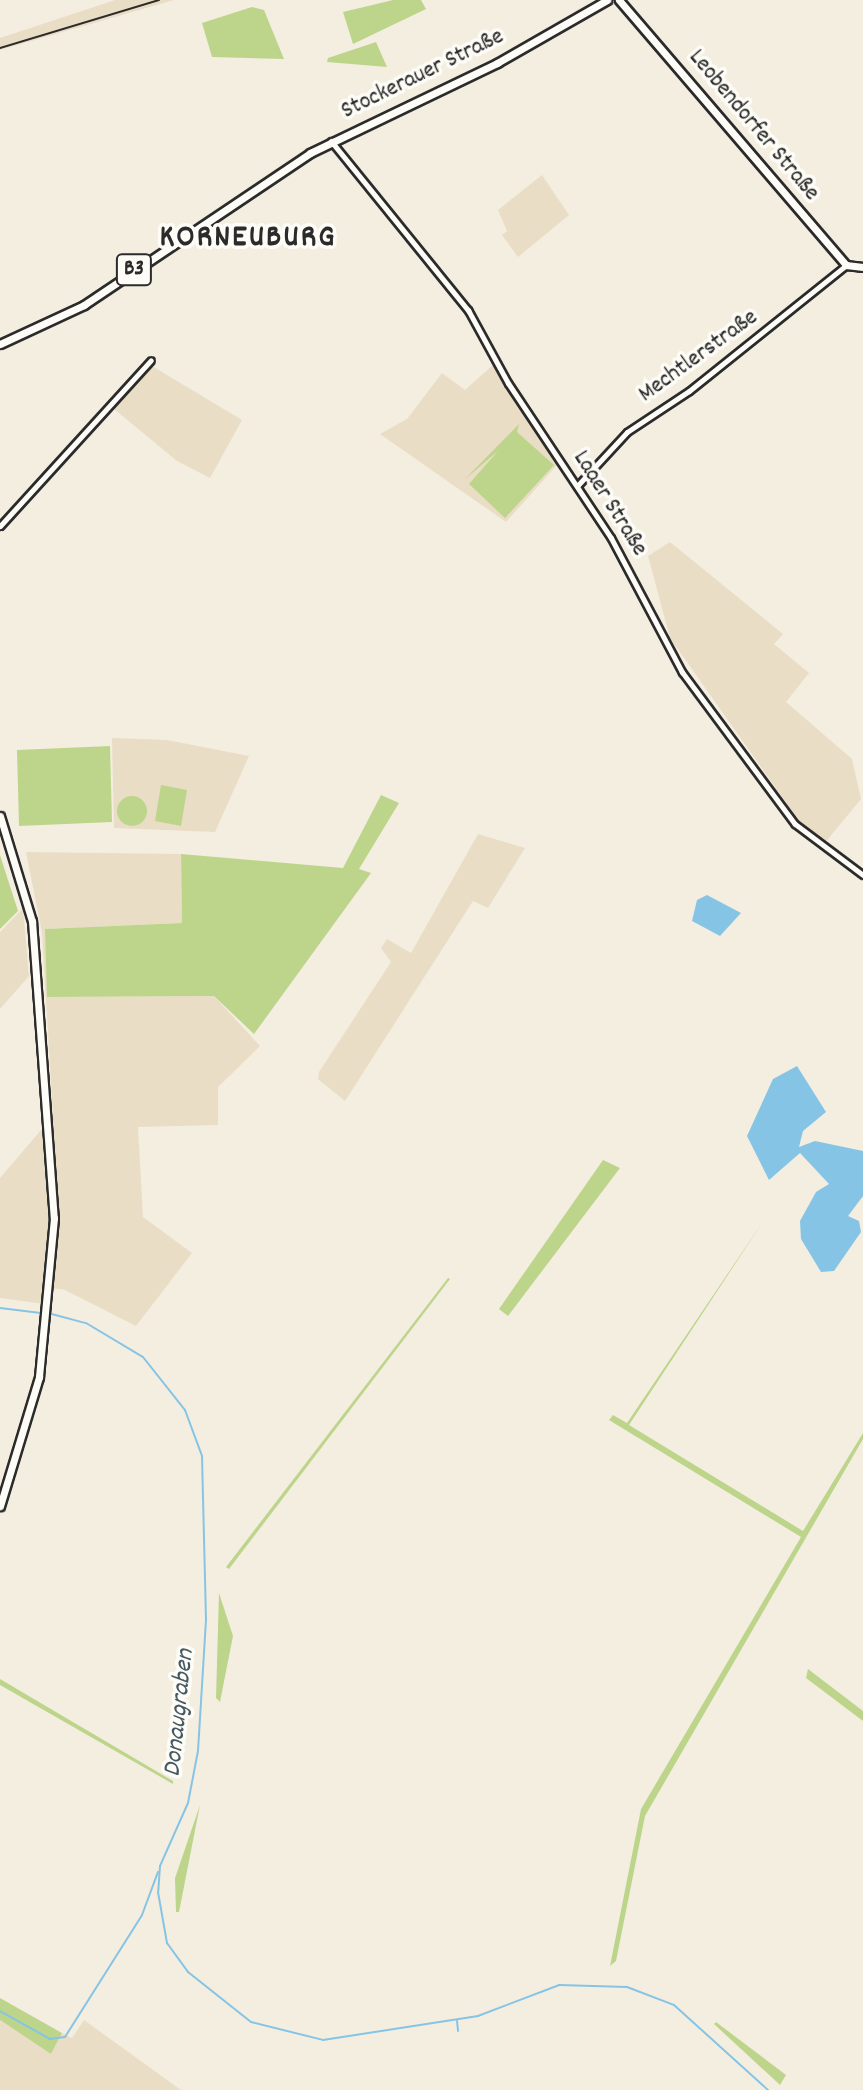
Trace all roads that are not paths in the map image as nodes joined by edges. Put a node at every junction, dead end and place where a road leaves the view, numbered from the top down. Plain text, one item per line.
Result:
1 (607, 0) edge
2 (619, 0) edge
3 (331, 141) junction
4 (846, 265) junction
5 (863, 267) edge
6 (0, 344) edge
7 (151, 360) dead end
8 (578, 485) junction
9 (0, 526) edge
10 (0, 816) edge
11 (863, 875) edge
12 (0, 1506) edge

1 - 3 main road, Stockerauer Straße / B3
2 - 4 main road, Leobendorfer Straße
3 - 6 main road, Stockerauer Straße / B3
3 - 8 street, Laaer Straße
4 - 5 main road
4 - 8 street, Mechtlerstraße
7 - 9 street
8 - 11 street, Laaer Straße
10 - 12 main road

